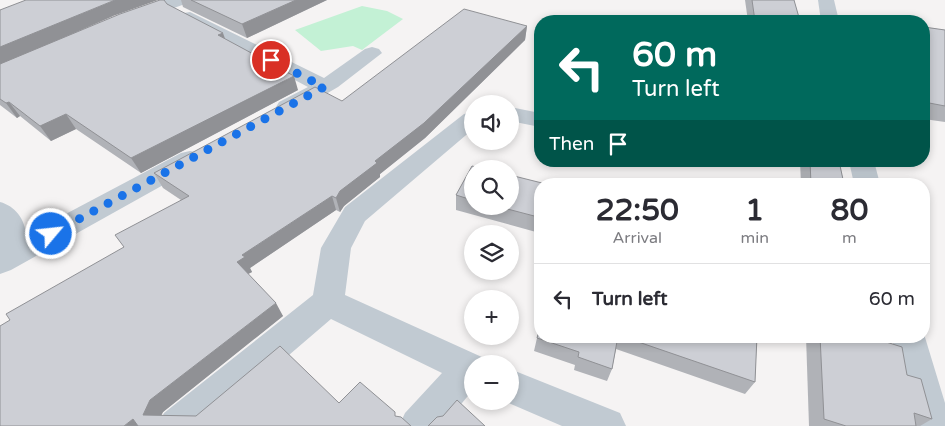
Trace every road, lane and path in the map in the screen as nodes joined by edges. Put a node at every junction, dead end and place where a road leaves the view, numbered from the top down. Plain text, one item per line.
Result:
1 (826, 0) edge
2 (180, 6) edge
3 (829, 15) edge
4 (112, 26) edge
5 (372, 53) dead end
6 (324, 87) junction
7 (519, 116) edge
8 (534, 119) edge
9 (263, 120) edge
10 (464, 126) edge
11 (210, 148) edge
12 (0, 212) edge
13 (0, 261) edge
14 (328, 302) junction
15 (910, 343) edge
16 (464, 367) edge
17 (464, 377) edge
18 (519, 390) edge
19 (177, 426) edge
20 (418, 426) edge
21 (607, 426) edge
22 (933, 426) edge

1 - 3 street
2 - 4 street
2 - 6 street
5 - 6 street
6 - 9 street
7 - 8 street
10 - 14 street
11 - 13 street
12 - 13 street
14 - 16 street
14 - 19 street
15 - 22 street
17 - 20 street
18 - 21 street

